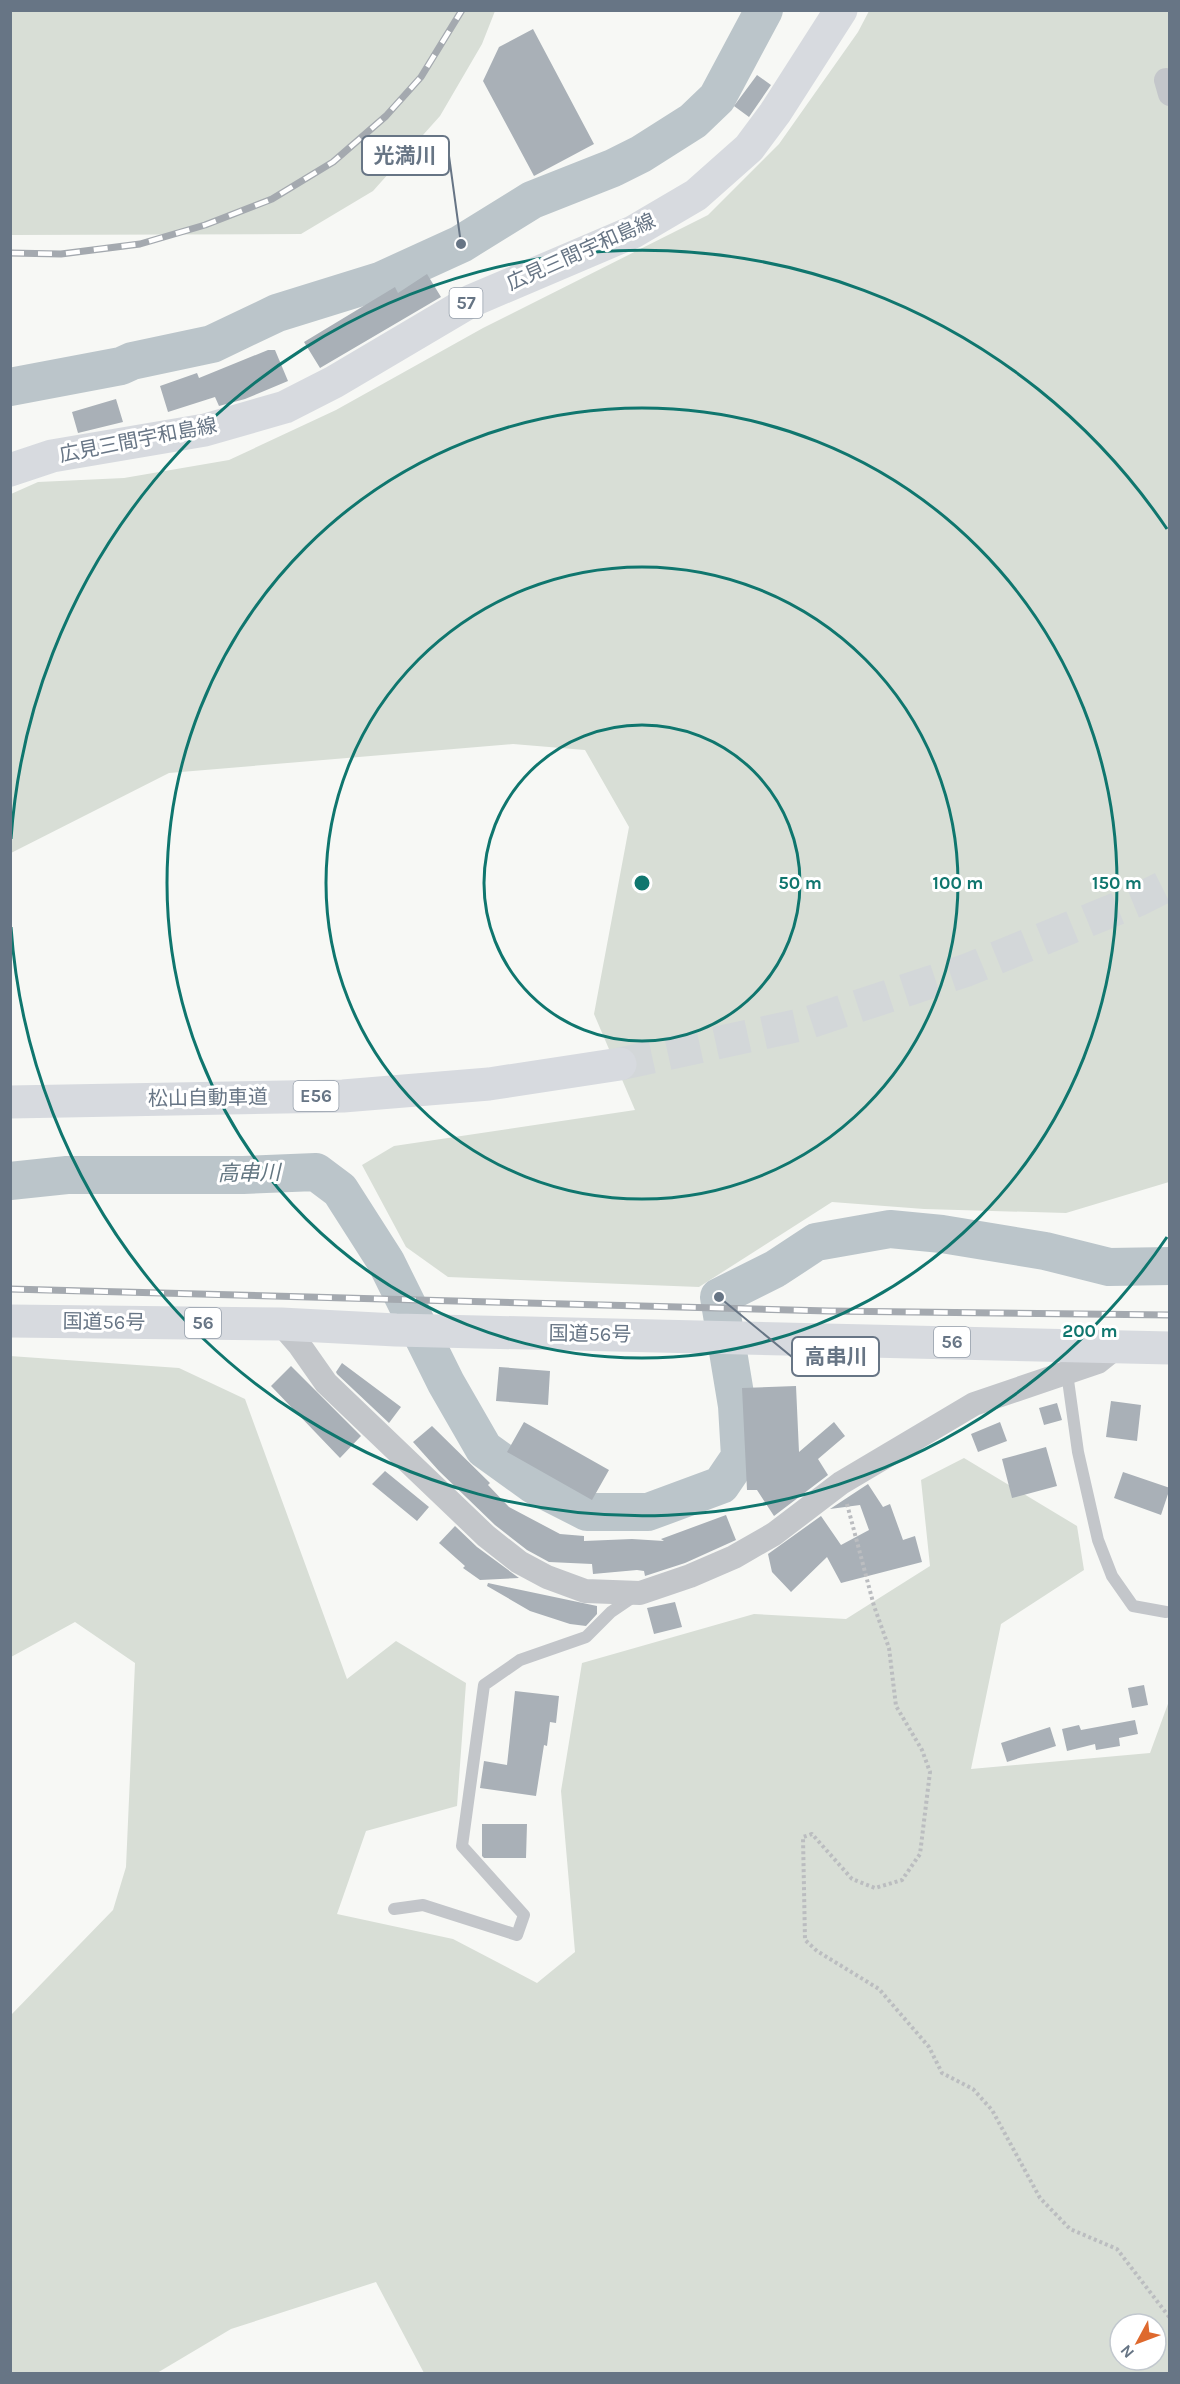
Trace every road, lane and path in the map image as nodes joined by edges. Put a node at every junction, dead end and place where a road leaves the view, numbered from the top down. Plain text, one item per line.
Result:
1 (842, 10) edge
2 (10, 470) edge
3 (620, 1064) tunnel mouth
4 (10, 1102) edge
5 (10, 1321) edge
6 (280, 1324) junction
7 (1118, 1346) junction
8 (1170, 1348) edge
9 (1067, 1373) junction
10 (841, 1484) junction
11 (640, 1593) junction
12 (1166, 1612) dead end
13 (394, 1910) dead end
14 (1170, 2318) edge

1 - 2 main road, 広見三間宇和島線 / 57
3 - 4 main road, 松山自動車道 / E56
5 - 6 main road, 国道56号 / 56
6 - 7 main road, 国道56号 / 56
6 - 11 street
7 - 8 main road, 国道56号 / 56
7 - 9 street
9 - 10 street
9 - 12 lane
10 - 11 street
10 - 14 path
11 - 13 lane

